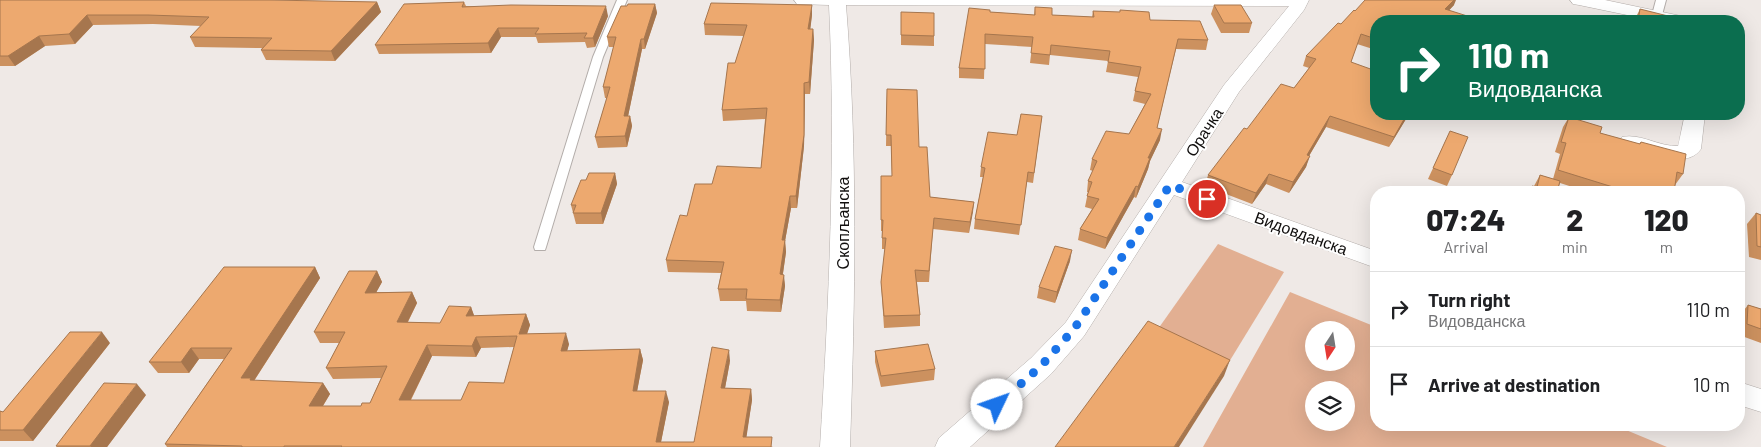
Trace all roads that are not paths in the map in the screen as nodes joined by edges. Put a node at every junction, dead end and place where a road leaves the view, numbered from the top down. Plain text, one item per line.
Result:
1 (622, 0) edge
2 (803, 0) edge
3 (837, 0) edge
4 (1298, 0) edge
5 (1579, 0) edge
6 (1219, 1) edge
7 (1659, 8) edge
8 (1671, 15) edge
9 (1694, 120) edge
10 (1630, 142) edge
11 (1170, 185) junction
12 (540, 247) dead end
13 (1370, 258) edge
14 (1745, 395) edge
15 (1761, 401) edge
16 (835, 447) edge
17 (950, 447) edge

1 - 12 lane
2 - 3 street
3 - 6 street
3 - 16 street, Скопљанска
4 - 6 street
4 - 11 street, Орачка
5 - 7 street
7 - 8 street
9 - 10 street
11 - 13 street, Видовданска
11 - 17 street, Орачка
14 - 15 street

